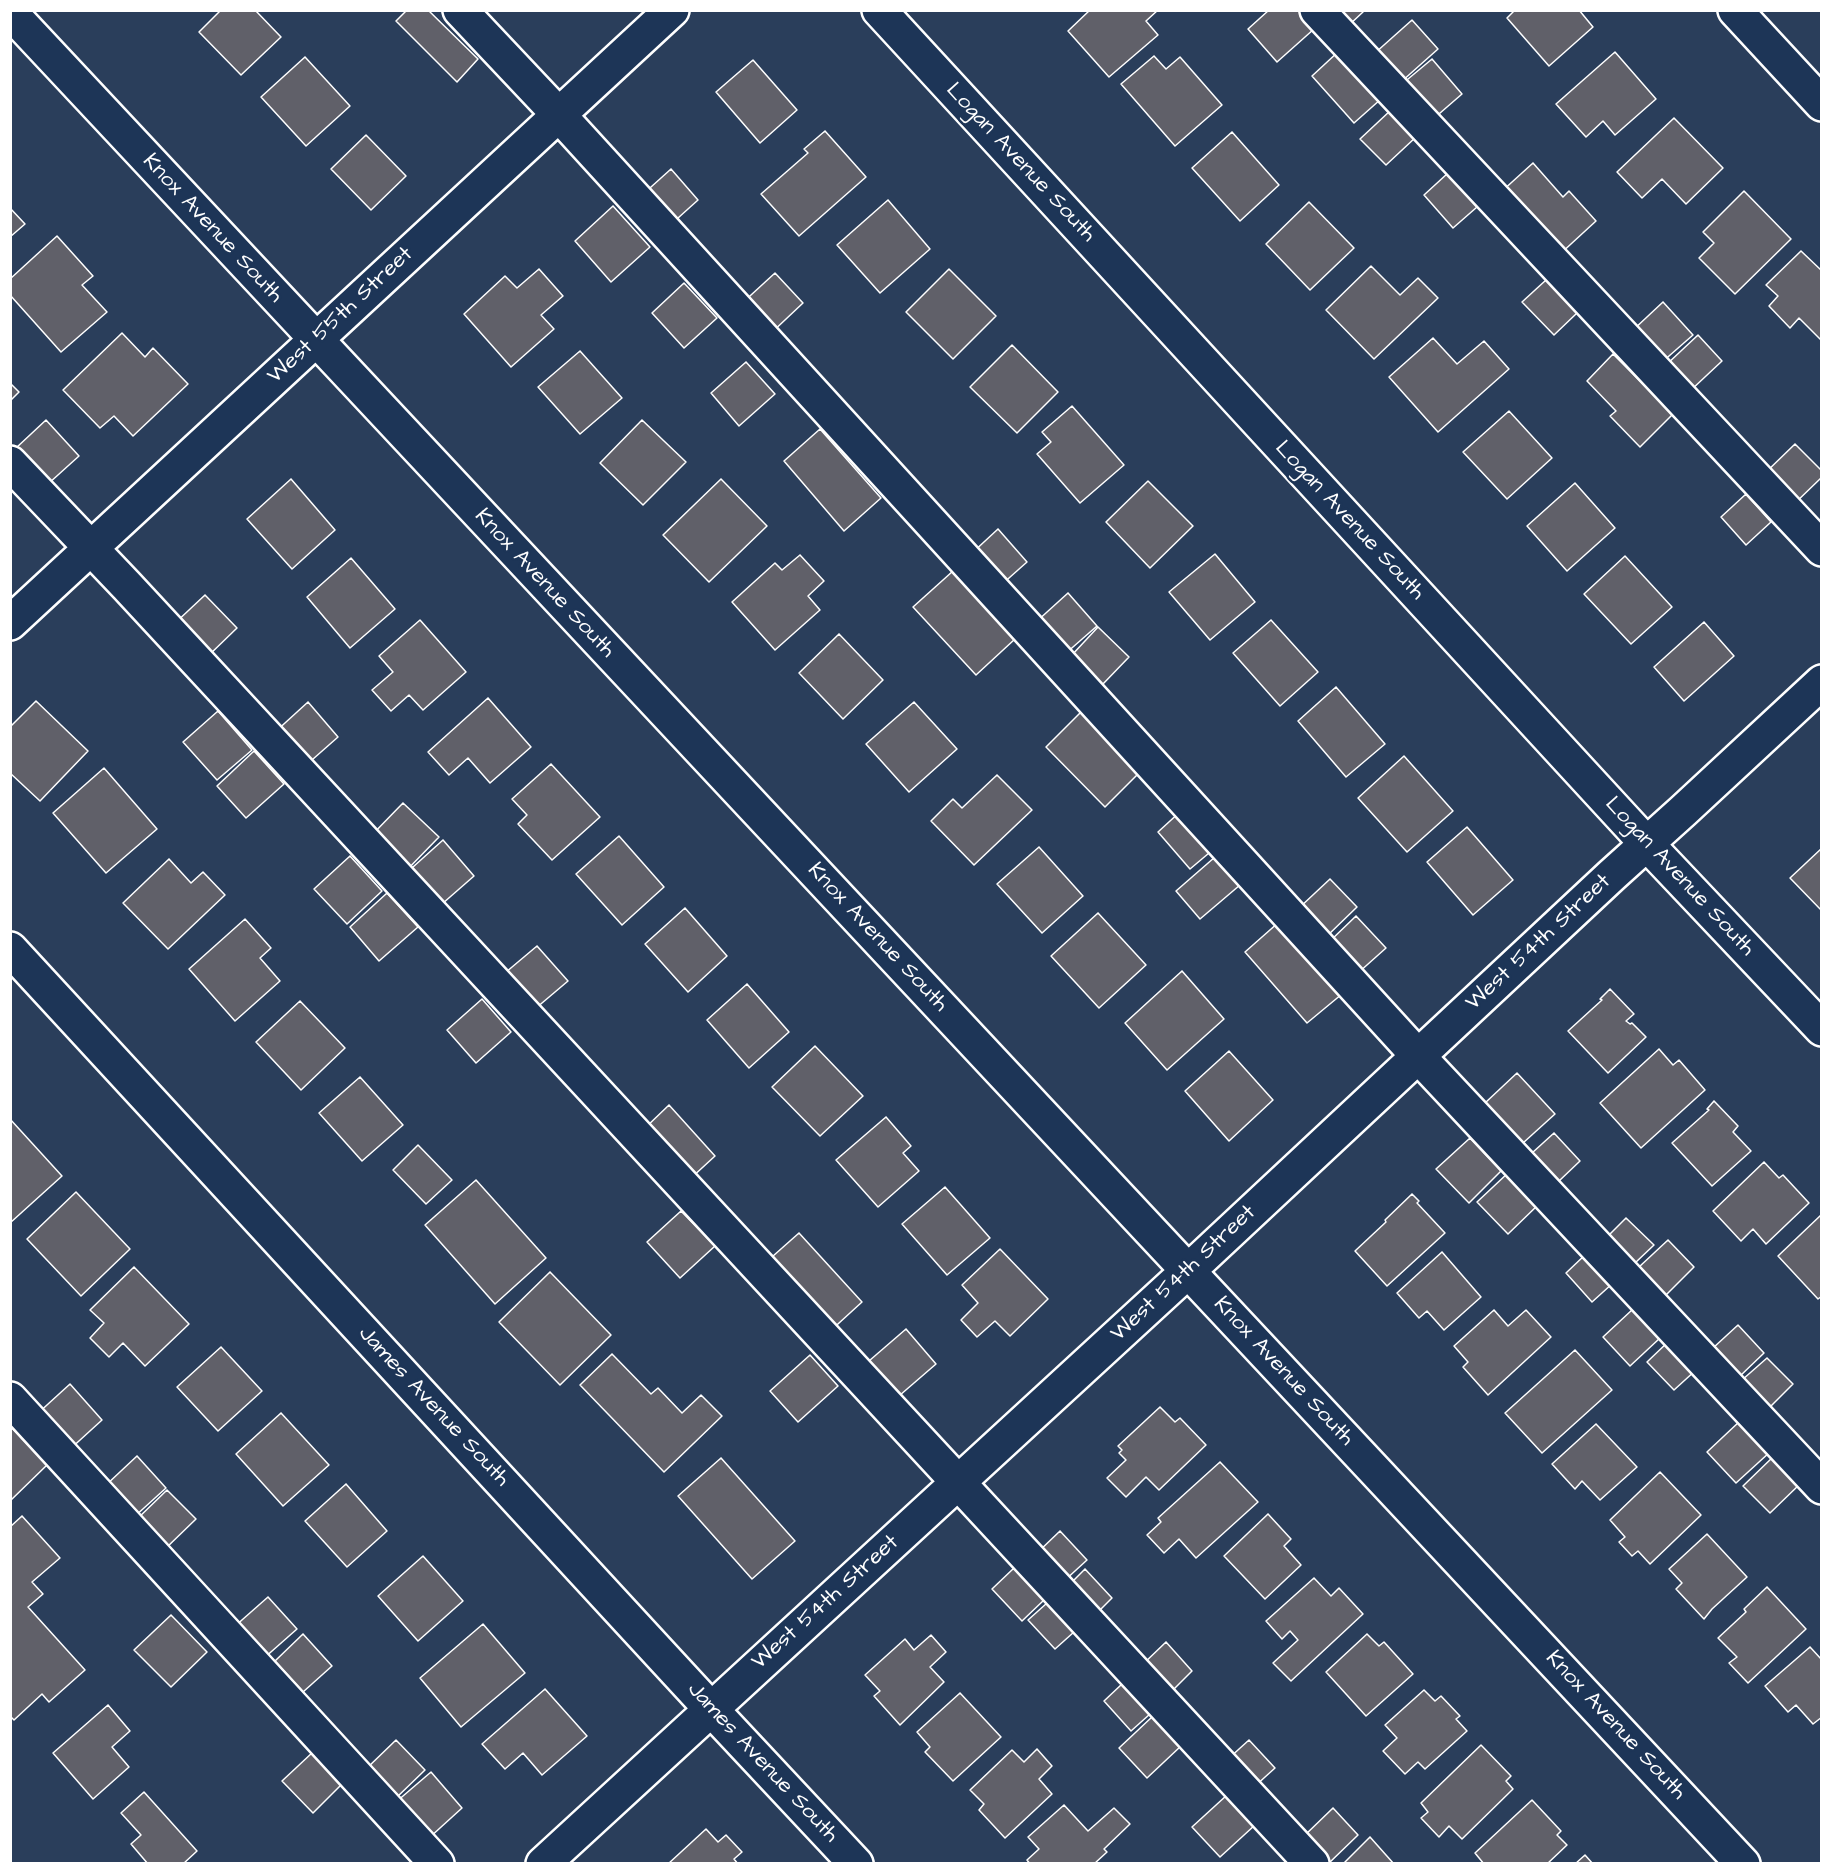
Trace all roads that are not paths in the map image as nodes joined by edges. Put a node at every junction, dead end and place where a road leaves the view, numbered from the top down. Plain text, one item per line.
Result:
1 (460, 10) edge
2 (672, 10) edge
3 (879, 10) edge
4 (1317, 10) edge
5 (1735, 10) edge
6 (10, 12) edge
7 (1821, 104) edge
8 (559, 115) junction
9 (316, 340) junction
10 (10, 463) edge
11 (91, 548) junction
12 (1821, 549) edge
13 (10, 623) edge
14 (1821, 682) edge
15 (1646, 843) junction
16 (10, 948) edge
17 (1821, 1029) edge
18 (1418, 1056) junction
19 (1188, 1271) junction
20 (10, 1399) edge
21 (958, 1483) junction
22 (1821, 1487) edge
23 (710, 1708) junction
24 (437, 1863) edge
25 (543, 1863) edge
26 (856, 1863) edge
27 (1312, 1863) edge
28 (1743, 1863) edge

1 - 8 street
2 - 8 street, West 55th Street
3 - 15 street, Logan Avenue South
4 - 12 street
5 - 7 street
6 - 9 street, Knox Avenue South
8 - 9 street, West 55th Street
8 - 18 street
9 - 11 street, West 55th Street
9 - 19 street, Knox Avenue South
10 - 11 street
11 - 13 street, West 55th Street
11 - 21 street
14 - 15 street, West 54th Street
15 - 17 street, Logan Avenue South
15 - 18 street, West 54th Street
16 - 23 street, James Avenue South
18 - 19 street, West 54th Street
18 - 22 street
19 - 21 street, West 54th Street
19 - 28 street, Knox Avenue South
20 - 24 street
21 - 23 street, West 54th Street
21 - 27 street
23 - 25 street, West 54th Street
23 - 26 street, James Avenue South

